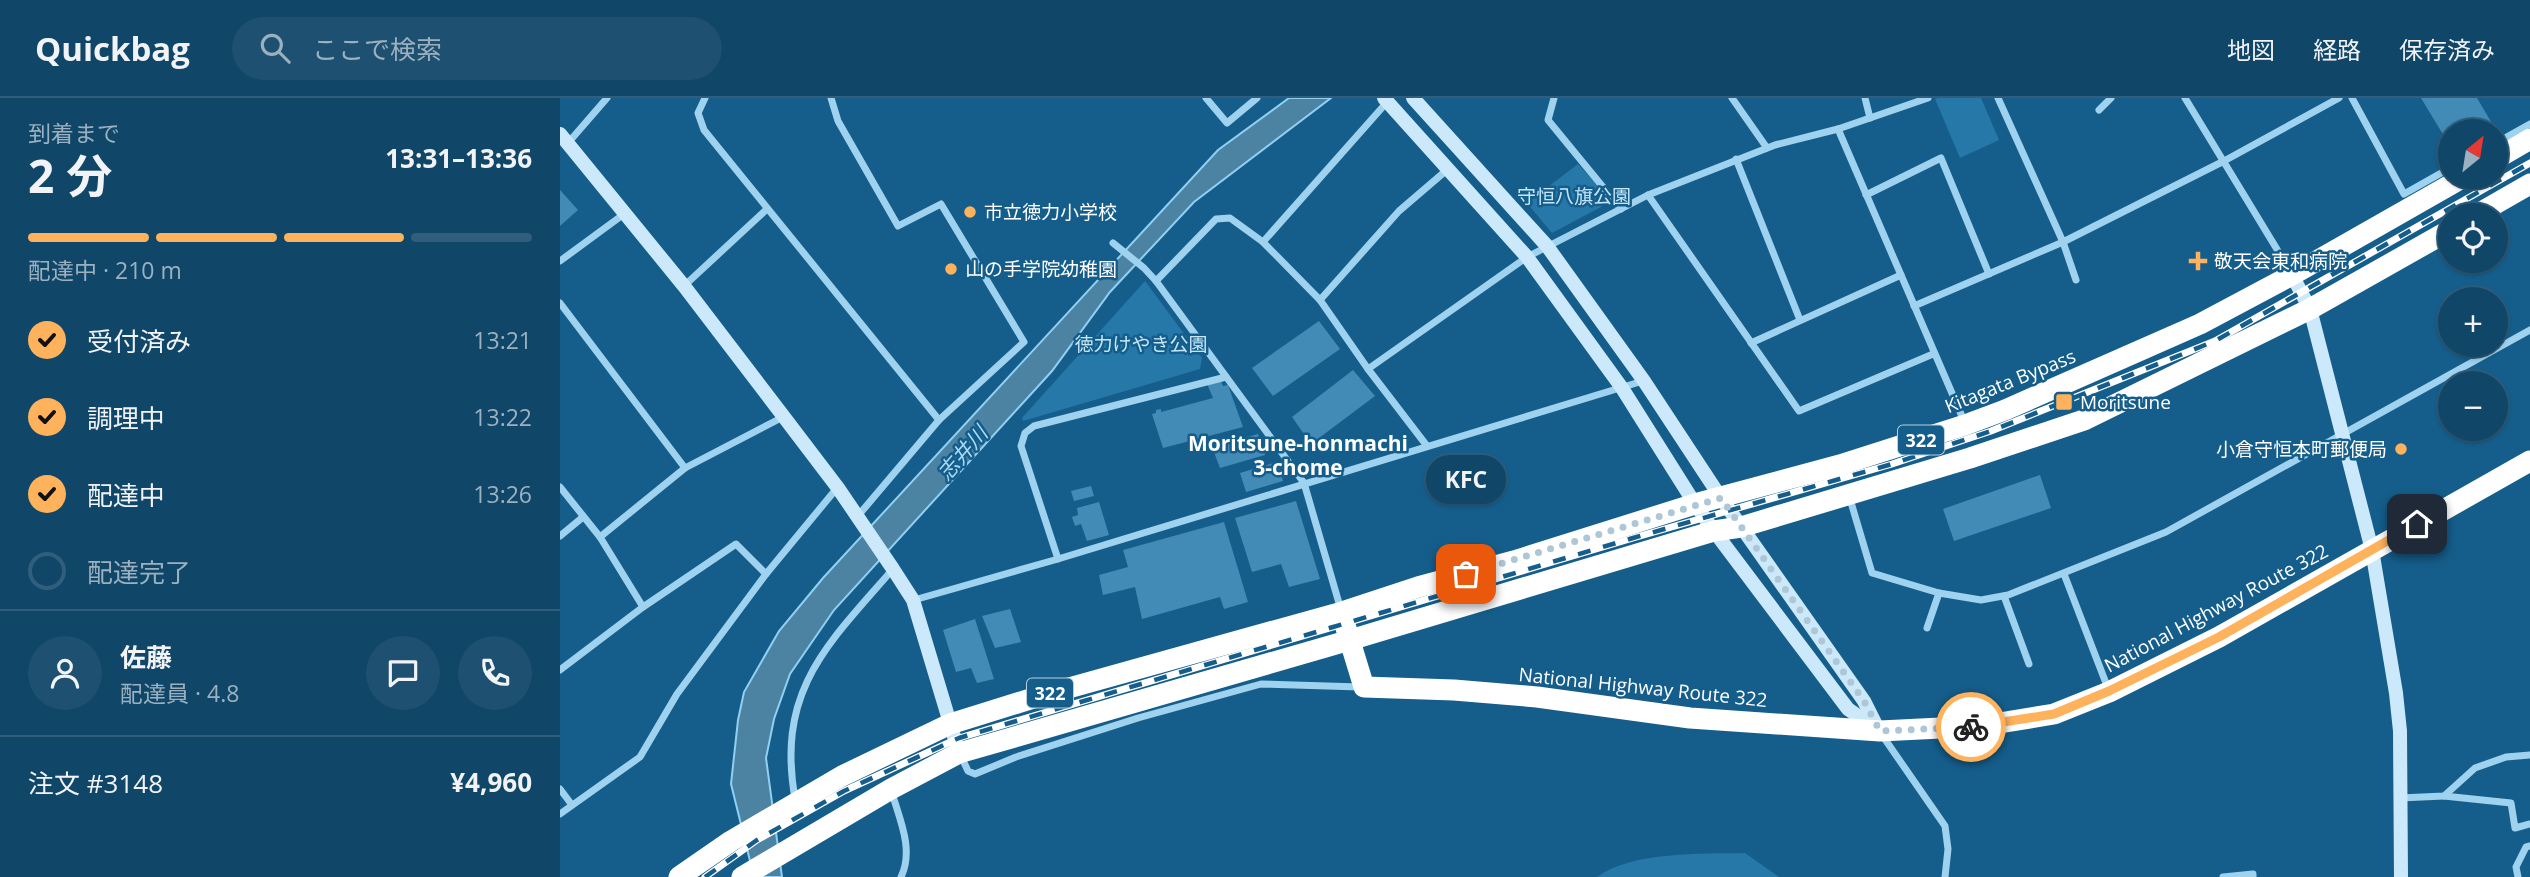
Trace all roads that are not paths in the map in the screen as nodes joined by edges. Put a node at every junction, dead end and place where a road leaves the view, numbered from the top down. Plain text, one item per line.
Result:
1 (607, 98) edge
2 (705, 98) edge
3 (831, 98) edge
4 (1206, 98) edge
5 (1257, 98) edge
6 (1413, 98) edge
7 (1554, 98) edge
8 (1732, 98) edge
9 (1864, 98) edge
10 (1928, 98) edge
11 (1998, 98) edge
12 (2111, 98) edge
13 (2185, 98) edge
14 (2339, 98) edge
15 (2352, 98) edge
16 (1388, 99) edge
17 (2099, 110) dead end
18 (1870, 118) junction
19 (2530, 124) edge
20 (1838, 129) junction
21 (2508, 136) edge
22 (564, 138) edge
23 (2530, 139) edge
24 (1767, 148) junction
25 (2508, 152) edge
26 (1737, 159) junction
27 (2224, 160) junction
28 (1448, 169) junction
29 (2438, 175) edge
30 (2530, 184) edge
31 (2443, 189) edge
32 (1648, 195) junction
33 (1866, 195) junction
34 (2497, 203) edge
35 (767, 209) junction
36 (1620, 209) junction
37 (625, 213) junction
38 (2438, 237) edge
39 (1263, 242) junction
40 (1113, 243) dead end
41 (2063, 243) junction
42 (1547, 246) junction
43 (1527, 257) junction
44 (560, 261) edge
45 (1989, 274) junction
46 (1901, 275) junction
47 (2292, 275) junction
48 (2076, 280) dead end
49 (1156, 281) junction
50 (684, 286) junction
51 (1320, 300) junction
52 (560, 303) edge
53 (1914, 306) junction
54 (2310, 309) junction
55 (1800, 320) junction
56 (2530, 330) edge
57 (1751, 343) junction
58 (1933, 354) junction
59 (1368, 369) junction
60 (1226, 377) junction
61 (1644, 381) junction
62 (1622, 388) junction
63 (784, 417) junction
64 (939, 420) junction
65 (1965, 425) junction
66 (2343, 434) junction
67 (1427, 446) junction
68 (2530, 461) edge
69 (685, 468) junction
70 (1304, 483) junction
71 (560, 487) edge
72 (838, 488) junction
73 (1848, 494) junction
74 (1721, 498) junction
75 (1695, 504) junction
76 (583, 517) junction
77 (858, 517) junction
78 (1741, 527) junction
79 (1714, 531) junction
80 (560, 536) edge
81 (600, 537) junction
82 (2372, 550) junction
83 (1058, 559) junction
84 (891, 566) junction
85 (765, 573) junction
86 (2064, 574) junction
87 (1938, 593) junction
88 (2004, 596) junction
89 (913, 600) junction
90 (643, 607) junction
91 (1342, 612) junction
92 (1927, 628) dead end
93 (1350, 640) junction
94 (2029, 664) dead end
95 (560, 670) edge
96 (1364, 687) junction
97 (2109, 691) junction
98 (950, 724) junction
99 (1880, 731) junction
100 (959, 753) junction
101 (2530, 755) edge
102 (560, 789) edge
103 (891, 789) junction
104 (2444, 796) junction
105 (2399, 798) junction
106 (796, 803) junction
107 (572, 805) junction
108 (560, 814) edge
109 (2530, 824) edge
110 (2530, 846) edge
111 (747, 874) edge
112 (679, 877) edge
113 (901, 877) edge
114 (1945, 877) edge
115 (2223, 877) edge
116 (2253, 877) edge
117 (2402, 877) edge
118 (2518, 877) edge

1 - 22 street
2 - 35 street
3 - 64 street
4 - 5 street
6 - 42 street
7 - 36 street
8 - 24 street
9 - 18 street
10 - 18 street
11 - 41 street
12 - 17 street
13 - 27 street
14 - 27 street
15 - 29 street
16 - 28 street
16 - 39 street
18 - 20 street
19 - 21 street
20 - 24 street
20 - 33 street
22 - 37 street
23 - 25 highway
24 - 26 street
26 - 32 street
26 - 55 street
27 - 41 street
27 - 47 street
28 - 43 street
28 - 51 street
30 - 34 highway
31 - 47 highway, Kitagata Bypass / 322
32 - 36 street
32 - 57 street
33 - 45 street
33 - 46 street
35 - 50 street
35 - 64 street
36 - 42 street
37 - 44 street
37 - 50 street
38 - 54 highway, 322
39 - 49 street
39 - 51 street
40 - 49 street
41 - 45 street
41 - 48 street
42 - 43 street
42 - 61 street
43 - 59 street
43 - 62 street
45 - 53 street
46 - 53 street
46 - 55 street
47 - 54 street
47 - 65 highway, Kitagata Bypass / 322
49 - 60 street
50 - 63 street
51 - 59 street
52 - 69 street
53 - 58 street
54 - 66 street
54 - 73 highway, 322
55 - 57 street
56 - 66 street
57 - 58 street
58 - 65 street
59 - 67 street
60 - 70 street
60 - 83 street
61 - 62 street
61 - 74 street
62 - 67 street
62 - 75 street
63 - 69 street
63 - 72 street
64 - 77 street
65 - 74 highway, Kitagata Bypass / 322
66 - 82 street
66 - 86 street
67 - 70 street
68 - 82 highway, National Highway Route 322
69 - 81 street
70 - 83 street
70 - 91 street
71 - 76 street
72 - 77 street
72 - 85 street
73 - 78 highway, 322
73 - 87 street
74 - 75 highway, Kitagata Bypass / 322
74 - 78 street
75 - 79 street
75 - 91 highway, Kitagata Bypass / 322
76 - 80 street
76 - 81 street
77 - 84 street
78 - 79 highway, 322
78 - 99 street
79 - 93 highway, 322
79 - 99 street
81 - 90 street
82 - 97 highway, National Highway Route 322
82 - 105 street
83 - 89 street
84 - 89 street
84 - 106 street
85 - 90 street
85 - 107 street
86 - 88 street
86 - 97 street
87 - 88 street
87 - 92 street
88 - 94 street
89 - 98 street
90 - 95 street
91 - 93 highway
91 - 98 highway, 322
93 - 96 highway
93 - 100 highway, 322
96 - 99 highway, National Highway Route 322
96 - 100 street
97 - 99 highway, National Highway Route 322
98 - 100 street
98 - 106 highway, 322
99 - 114 street
100 - 103 highway, 322
101 - 104 street
102 - 107 street
103 - 111 highway, 322
103 - 113 street
104 - 105 street
104 - 109 street
105 - 117 street
106 - 112 highway, 322
107 - 108 street
110 - 118 street
115 - 116 street

